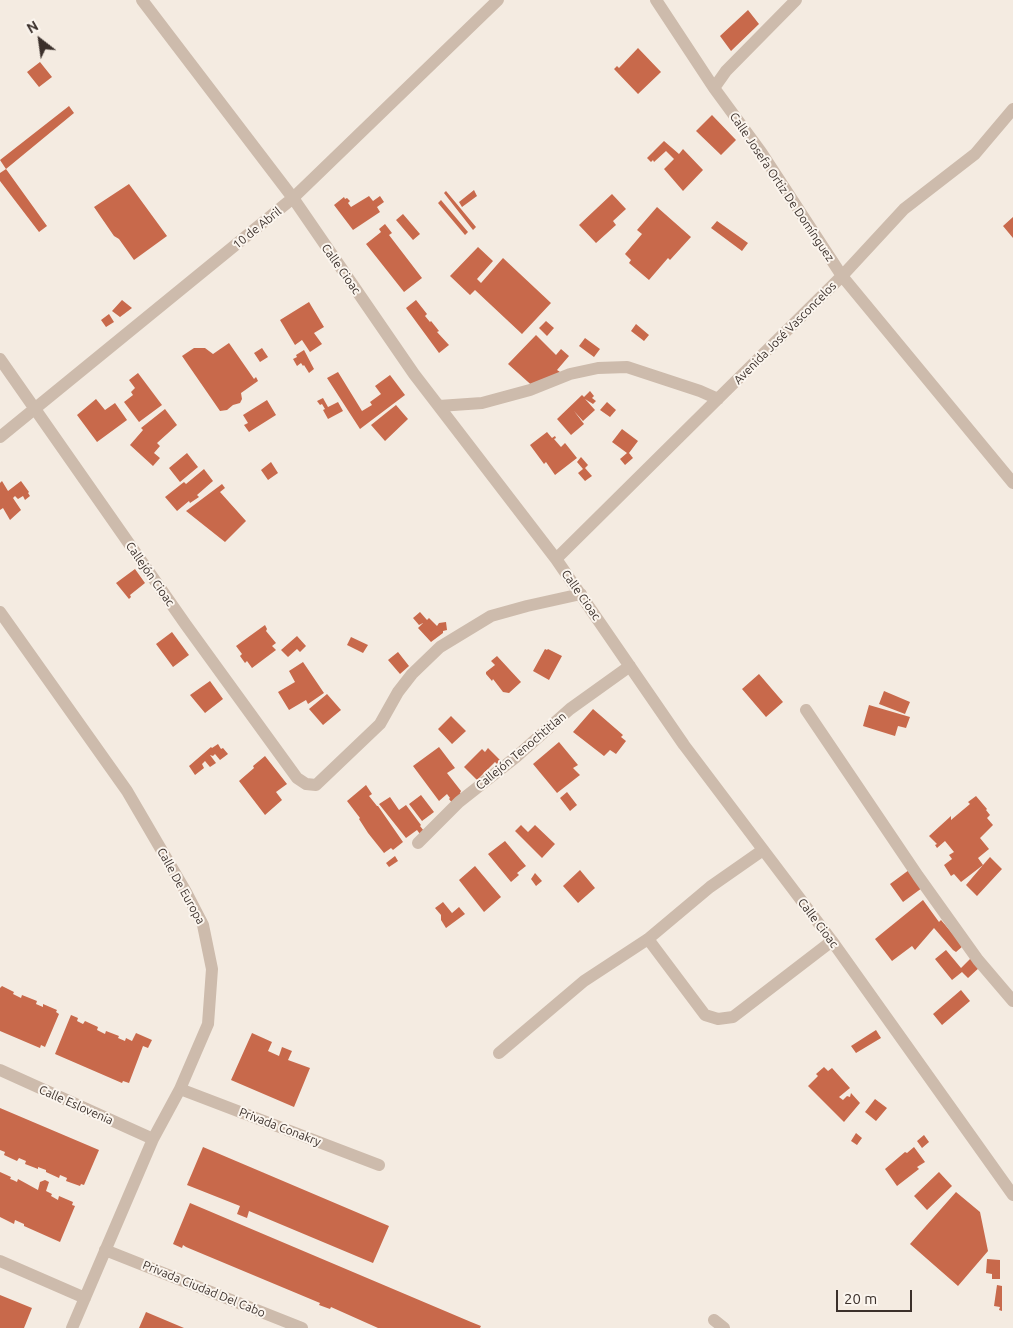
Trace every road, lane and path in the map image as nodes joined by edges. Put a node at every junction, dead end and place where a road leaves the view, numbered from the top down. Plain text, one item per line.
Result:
1 (142, 0) edge
2 (498, 0) edge
3 (656, 0) edge
4 (796, 0) edge
5 (714, 88) junction
6 (1013, 109) edge
7 (293, 198) junction
8 (842, 276) junction
9 (0, 359) edge
10 (718, 400) junction
11 (439, 406) junction
12 (35, 410) junction
13 (0, 436) edge
14 (1013, 483) edge
15 (556, 559) junction
16 (581, 594) junction
17 (0, 612) edge
18 (630, 666) junction
19 (806, 710) dead end
20 (418, 843) dead end
21 (763, 850) junction
22 (648, 939) junction
23 (832, 941) junction
24 (1013, 1000) edge
25 (499, 1053) dead end
26 (0, 1070) edge
27 (180, 1089) junction
28 (153, 1139) junction
29 (379, 1165) dead end
30 (1013, 1195) edge
31 (106, 1250) junction
32 (0, 1261) edge
33 (85, 1298) junction
34 (72, 1328) edge
35 (302, 1328) edge

1 - 7 street, Calle Cioac
2 - 7 street, 10 de Abril
3 - 5 street, Calle Josefa Ortiz De Domínguez
4 - 5 street
5 - 8 street, Calle Josefa Ortiz De Domínguez
6 - 8 street, Avenida José Vasconcelos
7 - 11 street, Calle Cioac
7 - 12 street, 10 de Abril
8 - 10 street, Avenida José Vasconcelos
8 - 14 street, Calle Josefa Ortiz De Domínguez
9 - 12 street, Callejón Cioac
10 - 11 street
10 - 15 street, Avenida José Vasconcelos
11 - 15 street, Calle Cioac
12 - 13 street, 10 de Abril
12 - 16 street, Callejón Cioac
15 - 16 street, Calle Cioac
16 - 18 street, Calle Cioac
17 - 27 street, Calle De Europa
18 - 20 street, Callejón Tenochtitlan
18 - 21 street, Calle Cioac
19 - 24 street
21 - 22 street
21 - 23 street, Calle Cioac
22 - 23 street
22 - 25 street
23 - 30 street, Calle Cioac
26 - 28 street, Calle Eslovenia
27 - 28 street, Calle De Europa
27 - 29 street, Privada Conakry
28 - 31 street, Calle De Europa
31 - 33 street, Calle De Europa
31 - 35 street, Privada Ciudad Del Cabo
32 - 33 street
33 - 34 street, Calle De Europa

